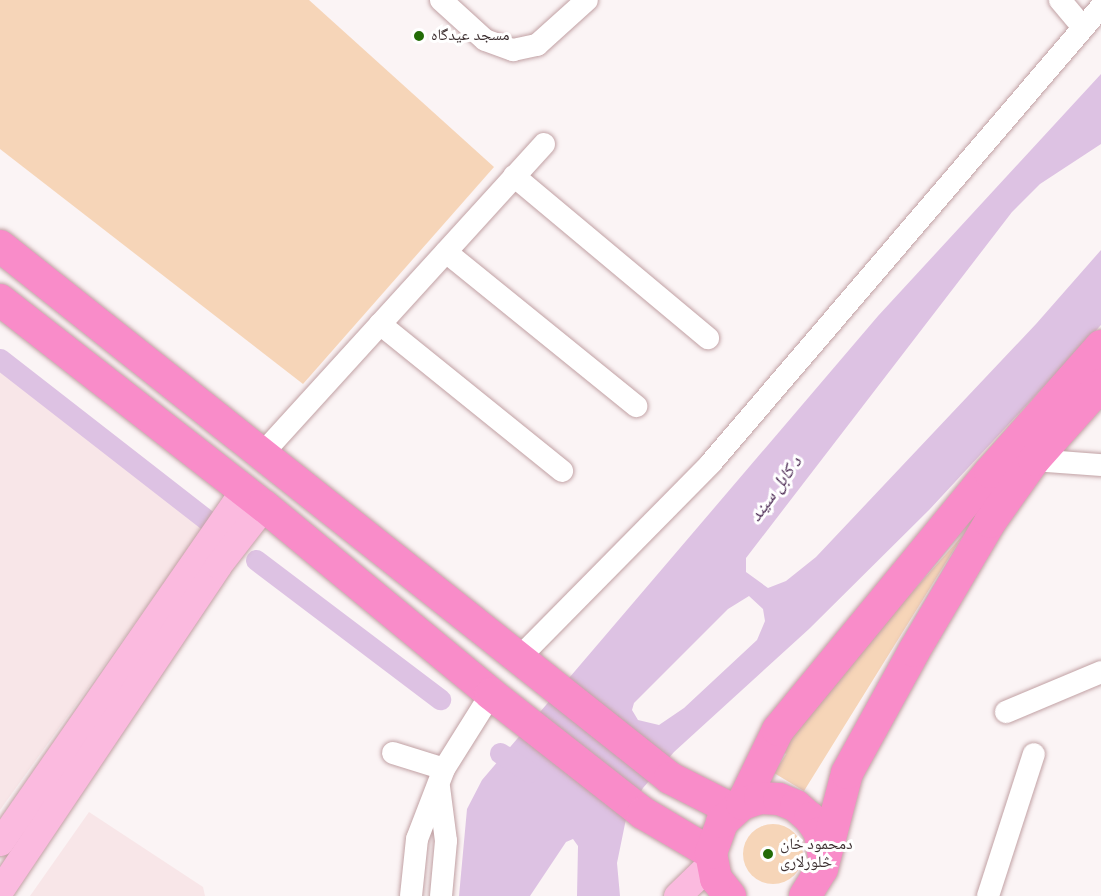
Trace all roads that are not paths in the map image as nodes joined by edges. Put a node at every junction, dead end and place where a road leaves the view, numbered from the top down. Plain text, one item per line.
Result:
1 (441, 0) edge
2 (587, 0) edge
3 (1060, 0) edge
4 (1101, 7) edge
5 (1083, 27) junction
6 (544, 144) dead end
7 (514, 176) junction
8 (0, 246) edge
9 (446, 252) junction
10 (0, 300) edge
11 (380, 324) junction
12 (708, 338) dead end
13 (1101, 346) edge
14 (1101, 385) edge
15 (636, 406) dead end
16 (262, 453) junction
17 (1034, 460) junction
18 (1101, 465) edge
19 (562, 471) dead end
20 (254, 498) junction
21 (518, 659) junction
22 (1101, 672) edge
23 (491, 694) junction
24 (1006, 712) dead end
25 (393, 753) dead end
26 (1034, 754) dead end
27 (441, 778) junction
28 (738, 807) junction
29 (0, 842) edge
30 (823, 852) junction
31 (711, 858) junction
32 (0, 890) edge
33 (813, 892) edge
34 (411, 896) edge
35 (441, 896) edge
36 (677, 896) edge
37 (730, 896) edge
38 (988, 896) edge

1 - 2 street
3 - 5 street
4 - 5 street
5 - 21 street
6 - 7 street
7 - 9 street
7 - 12 street
8 - 16 highway
9 - 11 street
9 - 15 street
10 - 20 highway
11 - 16 street
11 - 19 street
13 - 28 highway
14 - 17 highway
16 - 21 highway
17 - 18 street
17 - 30 highway
20 - 23 highway
20 - 29 main road
20 - 32 main road
21 - 28 highway
22 - 24 street
23 - 27 street
23 - 31 highway
25 - 27 street
26 - 38 street
27 - 34 street
27 - 35 street
28 - 30 highway
28 - 31 highway
30 - 33 highway
31 - 36 main road
31 - 37 highway

